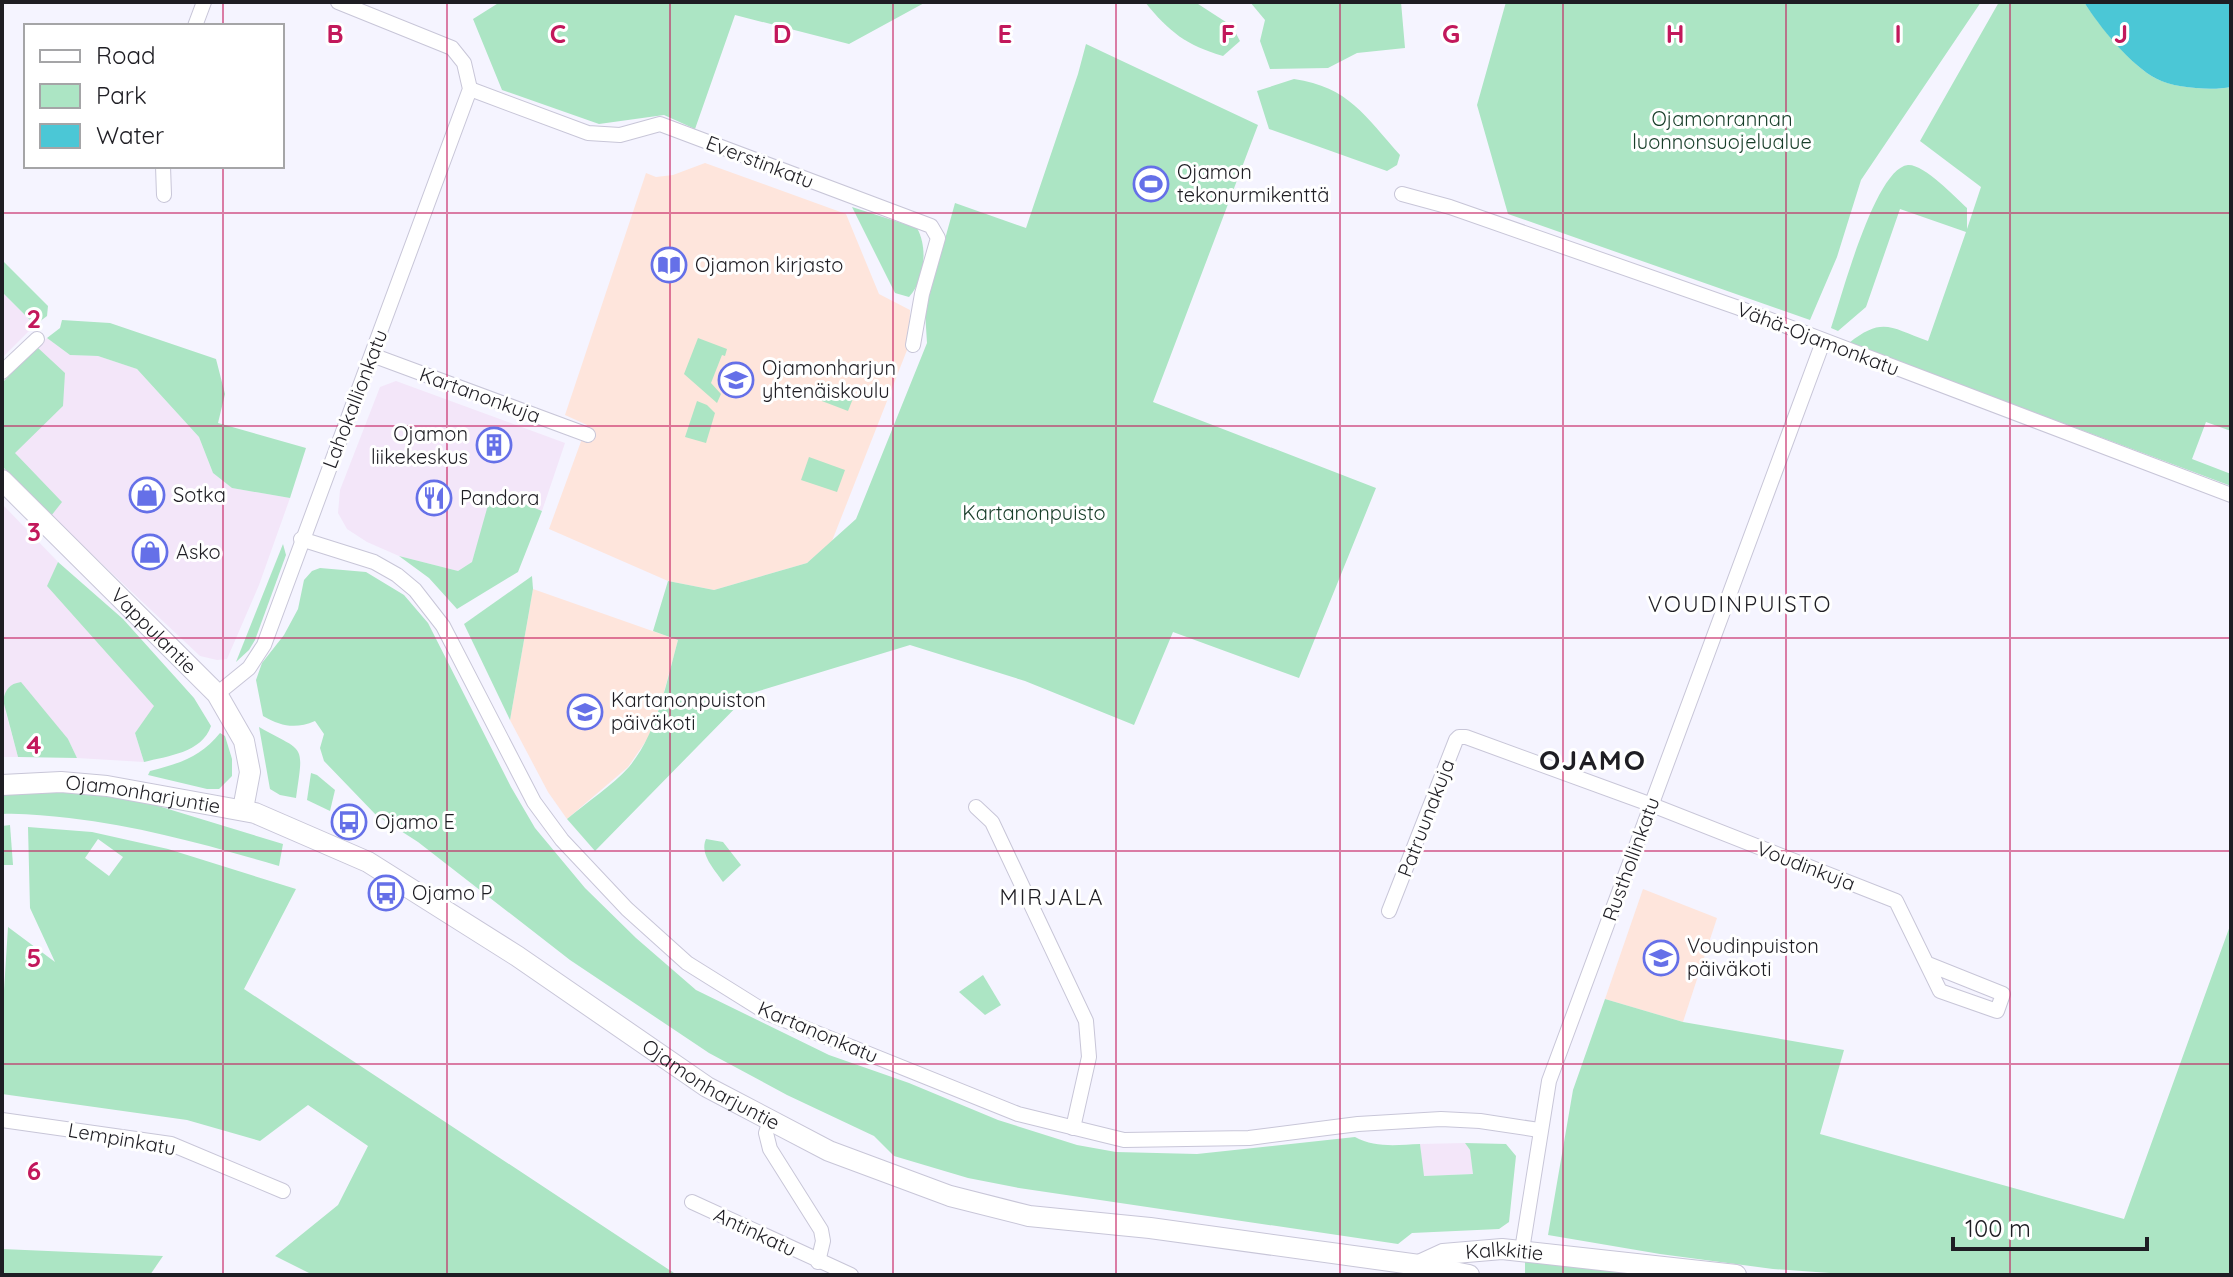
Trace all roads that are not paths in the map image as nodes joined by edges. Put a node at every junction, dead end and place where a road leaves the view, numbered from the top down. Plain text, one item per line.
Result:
1 (204, 2) edge
2 (338, 2) edge
3 (196, 24) edge
4 (470, 89) junction
5 (163, 168) edge
6 (1402, 194) dead end
7 (164, 195) dead end
8 (37, 339) dead end
9 (1823, 342) junction
10 (913, 345) dead end
11 (372, 355) junction
12 (2, 372) edge
13 (588, 435) dead end
14 (2, 480) edge
15 (2231, 495) edge
16 (301, 539) junction
17 (217, 694) junction
18 (2, 785) edge
19 (1652, 805) junction
20 (976, 807) dead end
21 (243, 809) junction
22 (1389, 911) dead end
23 (1928, 964) junction
24 (2, 1120) edge
25 (770, 1121) junction
26 (1073, 1128) junction
27 (1539, 1130) junction
28 (283, 1191) dead end
29 (692, 1202) dead end
30 (1522, 1250) junction
31 (818, 1262) junction
32 (1419, 1265) junction
33 (851, 1275) edge
34 (1469, 1275) edge
35 (1736, 1275) edge

1 - 3 street
2 - 4 street
4 - 10 street, Everstinkatu
4 - 11 street, Lahokallionkatu
5 - 7 street
6 - 9 street, Vähä-Ojamonkatu
8 - 12 street
9 - 15 street, Vähä-Ojamonkatu
9 - 19 street, Rusthollinkatu
11 - 13 street, Kartanonkuja
11 - 16 street, Lahokallionkatu
14 - 17 main road, Vappulantie
16 - 17 street, Lahokallionkatu
16 - 26 street, Kartanonkatu
17 - 21 main road, Vappulantie
18 - 21 main road, Ojamonharjuntie
19 - 22 street, Patruunakuja
19 - 23 street, Voudinkuja
19 - 27 street, Rusthollinkatu
20 - 26 street
21 - 25 main road, Ojamonharjuntie
23 - 23 street, Voudinkuja
24 - 28 street, Lempinkatu
25 - 31 street, Antinkatu
25 - 32 main road, Ojamonharjuntie
26 - 27 street, Kartanonkatu
27 - 30 street, Rusthollinkatu
29 - 31 street, Antinkatu
30 - 32 main road, Kalkkitie
30 - 35 main road, Kalkkitie
31 - 33 street, Antinkatu
32 - 34 main road, Ojamonharjuntie

